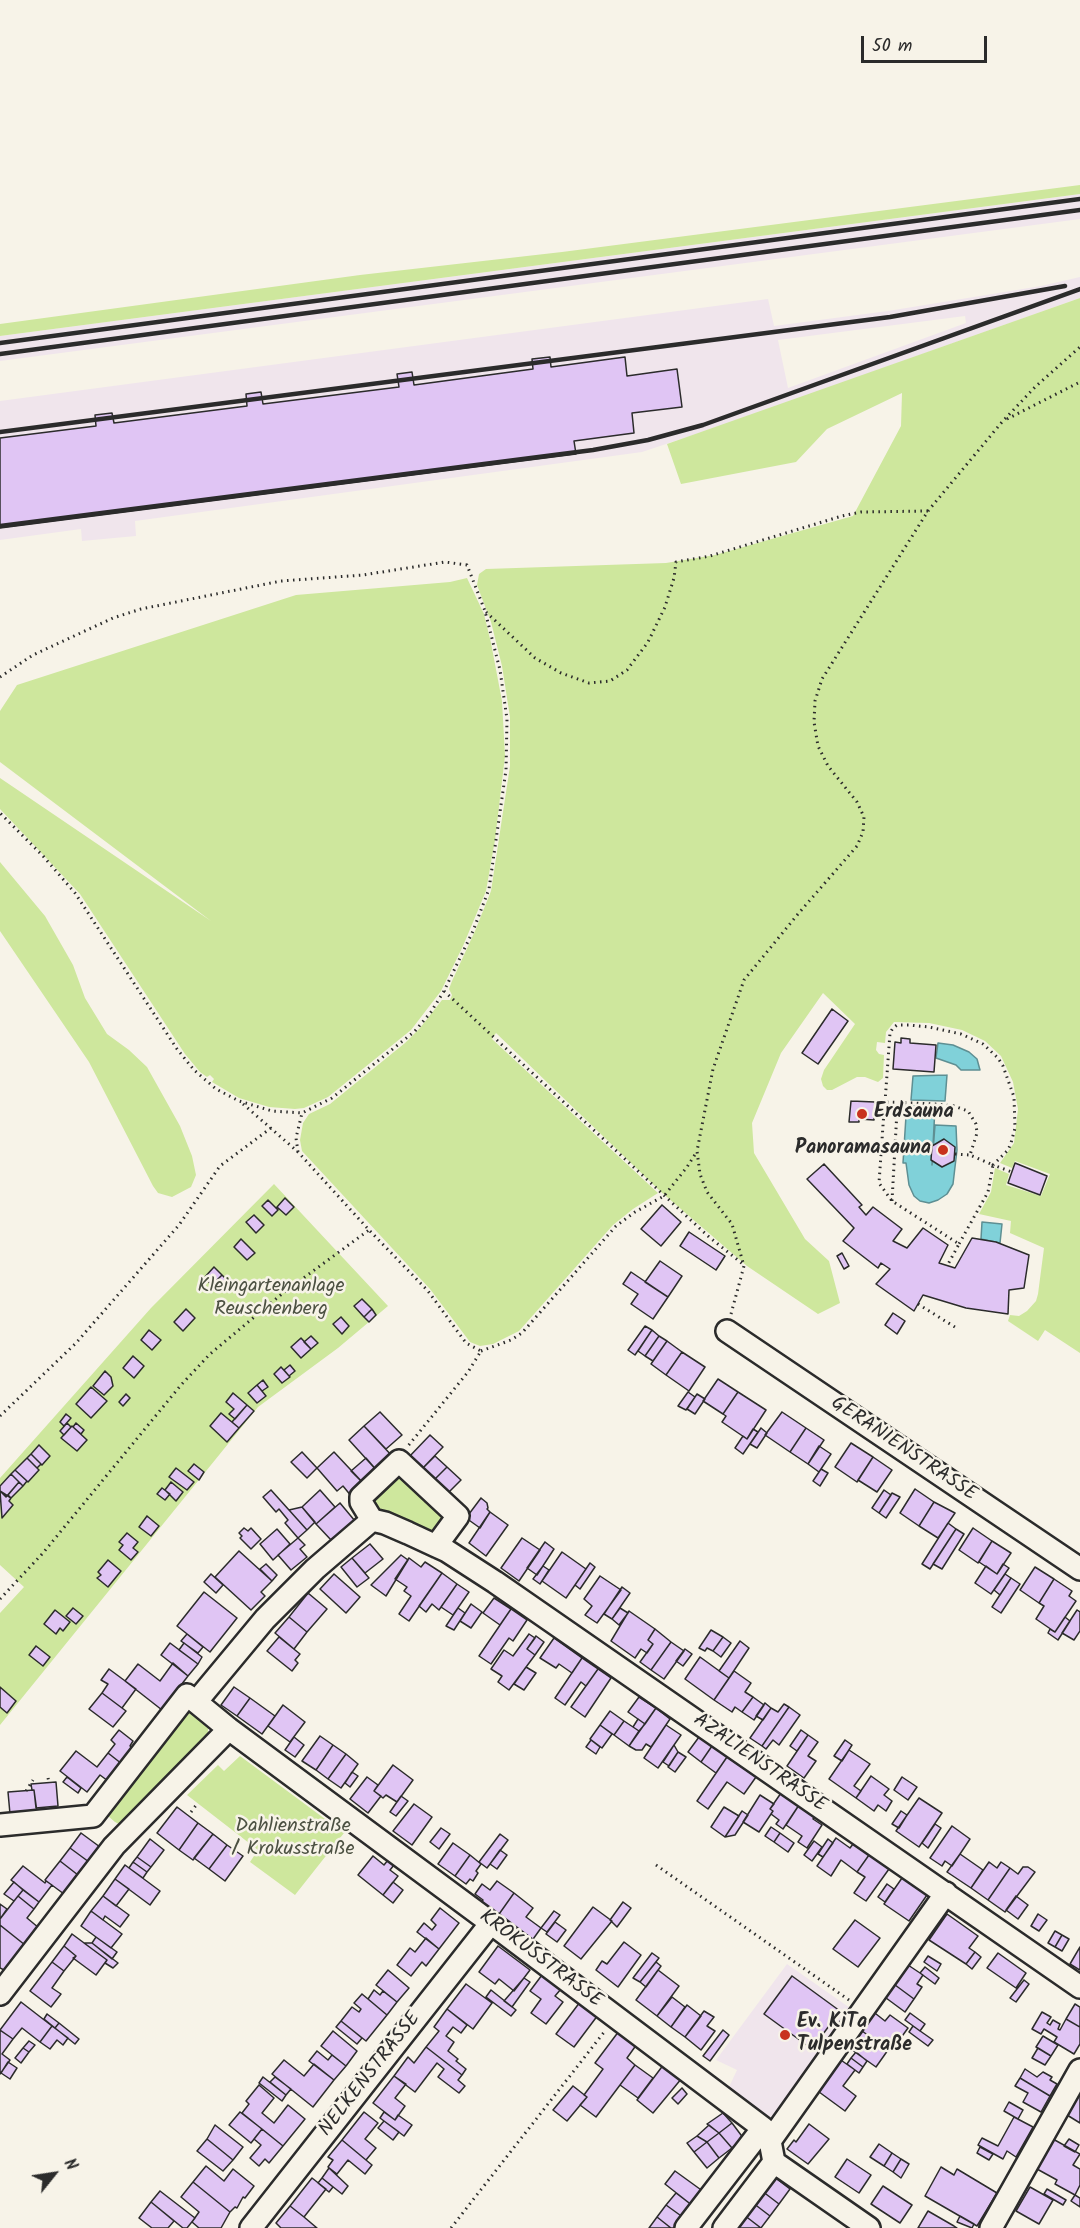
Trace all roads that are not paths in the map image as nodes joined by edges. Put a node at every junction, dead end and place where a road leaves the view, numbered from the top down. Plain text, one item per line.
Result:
1 (727, 1331) road end
2 (372, 1520) junction
3 (436, 1546) junction
4 (1080, 1569) edge
5 (197, 1695) junction
6 (229, 1729) junction
7 (93, 1816) junction
8 (0, 1825) edge
9 (118, 1841) junction
10 (946, 1893) junction
11 (491, 1923) junction
12 (1080, 1987) edge
13 (0, 1994) edge
14 (1080, 2070) edge
15 (766, 2135) junction
16 (774, 2162) junction
17 (251, 2228) edge
18 (686, 2228) edge
19 (724, 2228) edge
20 (869, 2228) edge
21 (991, 2228) edge

1 - 4 street, GERANIENSTRASSE
2 - 3 street, AZALIENSTRASSE
2 - 3 street
2 - 5 street
3 - 10 street, AZALIENSTRASSE
5 - 6 street, KROKUSSTRASSE
5 - 7 street
6 - 9 street
6 - 11 street, KROKUSSTRASSE
7 - 8 street
7 - 9 street
9 - 13 street
10 - 12 street, AZALIENSTRASSE
10 - 15 street
11 - 15 street, KROKUSSTRASSE
11 - 17 street, NELKENSTRASSE
14 - 21 street
15 - 16 street
15 - 18 street
16 - 19 street
16 - 20 street

